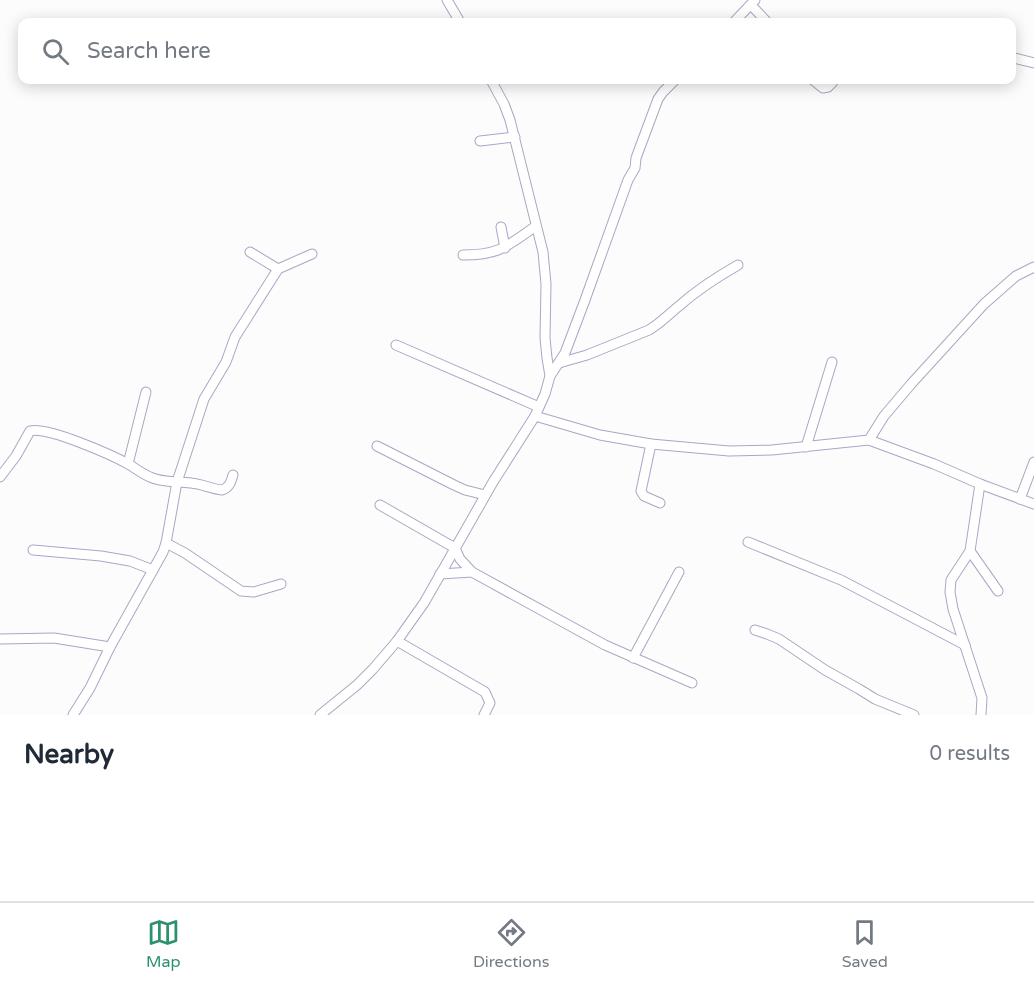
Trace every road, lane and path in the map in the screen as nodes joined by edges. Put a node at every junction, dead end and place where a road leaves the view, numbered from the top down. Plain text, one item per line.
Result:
1 (447, 0) edge
2 (753, 2) edge
3 (458, 18) edge
4 (738, 18) edge
5 (764, 18) edge
6 (1016, 58) edge
7 (1034, 63) edge
8 (493, 84) edge
9 (671, 84) edge
10 (818, 84) edge
11 (831, 84) edge
12 (515, 137) junction
13 (480, 141) dead end
14 (536, 226) junction
15 (501, 227) dead end
16 (505, 248) junction
17 (250, 252) dead end
18 (312, 254) dead end
19 (463, 255) dead end
20 (738, 265) dead end
21 (1034, 267) edge
22 (278, 269) junction
23 (396, 345) dead end
24 (832, 362) dead end
25 (560, 363) junction
26 (550, 376) junction
27 (146, 392) dead end
28 (537, 411) junction
29 (869, 440) junction
30 (651, 444) junction
31 (377, 446) dead end
32 (806, 447) junction
33 (1034, 462) edge
34 (128, 464) junction
35 (234, 476) dead end
36 (0, 477) edge
37 (177, 482) junction
38 (980, 484) junction
39 (485, 495) junction
40 (1020, 499) junction
41 (660, 503) dead end
42 (1034, 504) edge
43 (380, 505) dead end
44 (748, 542) dead end
45 (166, 543) junction
46 (455, 548) junction
47 (33, 550) dead end
48 (970, 551) junction
49 (153, 570) junction
50 (472, 572) junction
51 (679, 572) dead end
52 (440, 574) junction
53 (281, 584) dead end
54 (998, 591) dead end
55 (755, 630) dead end
56 (0, 639) edge
57 (397, 641) junction
58 (965, 645) junction
59 (110, 647) junction
60 (633, 658) junction
61 (692, 683) dead end
62 (888, 705) junction
63 (73, 715) edge
64 (321, 715) edge
65 (484, 715) edge
66 (884, 715) edge
67 (914, 715) edge
68 (981, 715) edge

1 - 3 street
2 - 4 street
2 - 5 street
6 - 7 street
8 - 12 street
9 - 25 street
10 - 11 street
12 - 13 street
12 - 14 street
14 - 16 street
14 - 26 street
15 - 16 street
16 - 19 street
17 - 22 street
18 - 22 street
20 - 25 street
21 - 29 street
22 - 37 street
23 - 28 street
24 - 32 street
25 - 26 street
26 - 28 street
27 - 34 street
28 - 30 street
28 - 39 street
29 - 32 street
29 - 38 street
30 - 32 street
30 - 41 street
31 - 39 street
33 - 40 street
34 - 36 street
34 - 37 street
35 - 37 street
37 - 45 street
38 - 40 street
38 - 48 street
39 - 46 street
40 - 42 street
43 - 46 street
44 - 58 street
45 - 49 street
45 - 53 street
46 - 50 street
46 - 52 street
47 - 49 street
48 - 54 street
48 - 58 street
49 - 59 street
50 - 52 street
50 - 60 street
51 - 60 street
52 - 57 street
55 - 62 street
56 - 59 street
57 - 64 street
57 - 65 street
58 - 68 street
59 - 63 street
60 - 61 street
62 - 66 street
62 - 67 street

